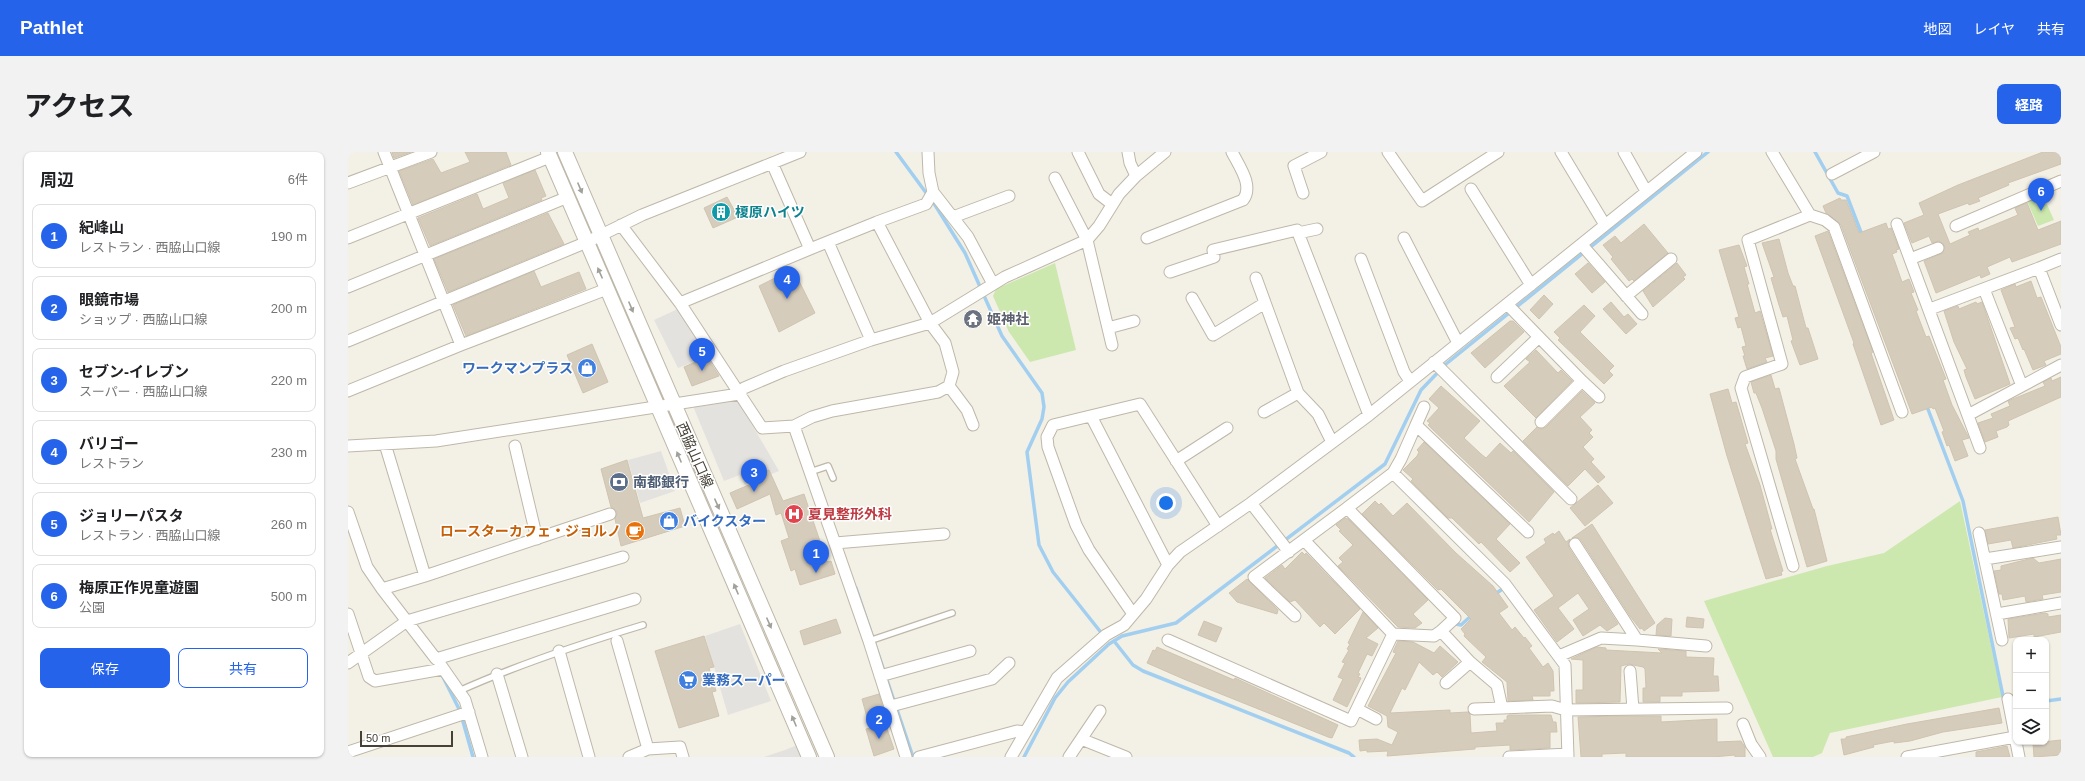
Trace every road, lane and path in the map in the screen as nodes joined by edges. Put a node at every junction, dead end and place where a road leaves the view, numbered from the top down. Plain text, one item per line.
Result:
1 (384, 152) edge
2 (432, 152) edge
3 (565, 152) edge
4 (800, 152) edge
5 (928, 152) edge
6 (1078, 152) edge
7 (1128, 152) edge
8 (1165, 152) edge
9 (1232, 152) edge
10 (1321, 152) edge
11 (1388, 152) edge
12 (1498, 152) edge
13 (1561, 152) edge
14 (1624, 152) edge
15 (1696, 152) edge
16 (1772, 152) edge
17 (1874, 152) edge
18 (549, 154) edge
19 (1857, 156) edge
20 (772, 163) junction
21 (390, 168) junction
22 (1832, 174) dead end
23 (1136, 176) junction
24 (1054, 178) dead end
25 (2061, 181) edge
26 (348, 183) edge
27 (1471, 189) dead end
28 (1646, 191) junction
29 (1303, 193) dead end
30 (931, 195) junction
31 (1010, 196) dead end
32 (568, 198) junction
33 (1112, 204) junction
34 (408, 214) junction
35 (1810, 215) junction
36 (953, 217) junction
37 (877, 222) junction
38 (1897, 224) dead end
39 (621, 225) junction
40 (1606, 225) junction
41 (1956, 226) dead end
42 (1317, 228) dead end
43 (1298, 233) junction
44 (600, 236) junction
45 (348, 238) edge
46 (1147, 238) dead end
47 (1404, 238) dead end
48 (1087, 240) junction
49 (586, 242) junction
50 (828, 242) junction
51 (1582, 245) junction
52 (1938, 248) dead end
53 (810, 249) junction
54 (424, 256) junction
55 (1360, 259) dead end
56 (1671, 259) dead end
57 (1910, 259) junction
58 (2061, 259) edge
59 (2039, 268) junction
60 (1170, 272) dead end
61 (1256, 278) dead end
62 (1531, 285) junction
63 (348, 287) edge
64 (985, 288) junction
65 (607, 289) junction
66 (1984, 289) junction
67 (1626, 296) junction
68 (1192, 298) dead end
69 (443, 302) junction
70 (680, 303) junction
71 (1265, 303) junction
72 (1507, 304) junction
73 (1930, 310) junction
74 (1642, 314) dead end
75 (1134, 321) dead end
76 (930, 323) junction
77 (2061, 325) edge
78 (1108, 328) junction
79 (1539, 337) junction
80 (871, 340) junction
81 (348, 341) edge
82 (1458, 343) junction
83 (461, 345) junction
84 (1112, 345) dead end
85 (1434, 362) junction
86 (2061, 366) edge
87 (1497, 377) dead end
88 (1410, 381) junction
89 (1582, 381) junction
90 (949, 386) junction
91 (2022, 386) junction
92 (348, 391) edge
93 (1298, 393) junction
94 (739, 394) junction
95 (1599, 397) dead end
96 (674, 405) junction
97 (657, 406) junction
98 (1424, 407) dead end
99 (1264, 412) dead end
100 (1902, 412) dead end
101 (1368, 415) junction
102 (1968, 415) junction
103 (1091, 416) junction
104 (1541, 422) dead end
105 (973, 425) dead end
106 (1416, 425) junction
107 (794, 426) junction
108 (1227, 428) dead end
109 (1332, 442) junction
110 (385, 444) junction
111 (348, 446) edge
112 (515, 446) dead end
113 (1980, 448) dead end
114 (1176, 461) junction
115 (814, 470) junction
116 (1393, 473) junction
117 (833, 478) dead end
118 (1571, 499) dead end
119 (1251, 503) junction
120 (1347, 508) junction
121 (348, 512) edge
122 (610, 514) dead end
123 (1218, 526) junction
124 (1528, 532) dead end
125 (1979, 532) dead end
126 (944, 534) dead end
127 (537, 539) junction
128 (1304, 540) junction
129 (839, 542) junction
130 (1575, 544) dead end
131 (2061, 546) edge
132 (1288, 552) junction
133 (623, 556) dead end
134 (1984, 559) junction
135 (1168, 565) junction
136 (1793, 566) dead end
137 (425, 576) junction
138 (382, 589) junction
139 (635, 599) dead end
140 (2061, 603) edge
141 (952, 613) dead end
142 (348, 614) edge
143 (1133, 614) junction
144 (1997, 614) junction
145 (1295, 616) dead end
146 (407, 621) junction
147 (643, 625) dead end
148 (1442, 631) junction
149 (1392, 634) junction
150 (873, 640) junction
151 (1168, 640) dead end
152 (1637, 640) junction
153 (2002, 640) dead end
154 (618, 641) dead end
155 (1706, 646) dead end
156 (559, 651) junction
157 (970, 651) dead end
158 (361, 654) junction
159 (1559, 656) junction
160 (436, 659) junction
161 (1470, 662) junction
162 (348, 663) edge
163 (1009, 663) dead end
164 (444, 669) junction
165 (1630, 671) dead end
166 (497, 674) junction
167 (885, 674) junction
168 (1446, 682) dead end
169 (459, 691) junction
170 (2008, 699) dead end
171 (895, 705) junction
172 (1502, 708) junction
173 (1727, 708) dead end
174 (1357, 709) junction
175 (1474, 709) dead end
176 (1633, 709) junction
177 (1566, 710) junction
178 (1100, 711) dead end
179 (470, 712) junction
180 (1376, 719) dead end
181 (1743, 724) dead end
182 (2013, 725) edge
183 (1025, 732) junction
184 (1081, 739) junction
185 (2013, 740) edge
186 (2017, 745) edge
187 (648, 749) junction
188 (348, 752) edge
189 (949, 753) edge
190 (1925, 755) edge
191 (1568, 756) edge
192 (482, 757) edge
193 (522, 757) edge
194 (589, 757) edge
195 (629, 757) edge
196 (684, 757) edge
197 (809, 757) edge
198 (827, 757) edge
199 (906, 757) edge
200 (919, 757) edge
201 (1012, 757) edge
202 (1069, 757) edge
203 (1126, 757) edge
204 (1509, 757) edge
205 (1760, 757) edge
206 (1907, 757) edge
207 (2019, 757) edge

1 - 21 street
2 - 21 street
3 -> 44 street, 西脇山口線
4 - 20 street
5 - 30 street
6 - 33 street
7 - 23 street
8 - 23 street
9 - 46 street
10 - 29 street
11 - 12 street
13 - 40 street
14 - 28 street
15 - 28 street
16 - 35 street
17 - 19 street
18 - 32 street, 西脇山口線
18 - 34 street
19 - 22 street
20 - 39 street
20 - 53 street
21 - 26 street
21 - 34 street
23 - 33 street
24 - 48 street
25 - 41 street
27 - 62 street
28 - 40 street
30 - 36 street
30 - 37 street
31 - 36 street
32 - 49 street, 西脇山口線
32 - 54 street
33 - 48 street
34 - 45 street
34 - 54 street
35 - 100 street
35 - 136 street
36 - 64 street
37 - 50 street
37 - 76 street
38 - 57 street
39 - 44 street
39 - 70 street
40 - 51 street
42 - 43 street
43 - 60 street
43 - 101 street
44 - 49 street
44 -> 96 street, 西脇山口線
47 - 82 street
48 - 64 street
48 - 78 street
65 -> 49 street, 西脇山口線
49 - 69 street
50 - 53 street
50 - 80 street
51 - 62 street
51 - 67 street
52 - 57 street
53 - 70 street
54 - 63 street
54 - 69 street
55 - 88 street
56 - 67 street
57 - 73 street
58 - 59 street
59 - 66 street
59 - 77 street
61 - 71 street
62 - 72 street
64 - 76 street
65 - 83 street
65 - 97 street, 西脇山口線
66 - 73 street
66 - 91 street
67 - 74 street
68 - 71 street
69 - 81 street
69 - 83 street
70 - 94 street
71 - 93 street
72 - 79 street
72 - 82 street
73 - 102 street
75 - 78 street
76 - 80 street
76 - 90 street
78 - 84 street
79 - 87 street
79 - 89 street
80 - 94 street
82 - 85 street
83 - 92 street
85 - 88 street
85 - 118 street
86 - 91 street
88 - 101 street
89 - 95 street
89 - 104 street
90 - 105 street
90 - 107 street
91 - 102 street
93 - 99 street
93 - 109 street
94 - 96 street
94 - 107 street
96 - 97 street
96 -> 198 street, 西脇山口線
97 - 110 street
197 -> 97 street, 西脇山口線
98 - 106 street
101 - 109 street
102 - 113 street
103 - 114 street
103 - 135 street
103 - 143 street
106 - 116 street
106 - 124 street
107 - 115 street
108 - 114 street
109 - 119 street
110 - 111 street
110 - 137 street
112 - 127 street
114 - 123 street
115 - 117 lane
115 - 129 street
116 - 120 street
116 - 159 street
119 - 123 street
119 - 132 street
120 - 128 street
120 - 148 street
121 - 138 street
122 - 127 street
123 - 135 street
125 - 134 street
126 - 129 street
127 - 137 street
128 - 132 street
128 - 149 street
129 - 150 street
130 - 152 street
131 - 134 street
132 - 145 street
133 - 146 street
134 - 144 street
135 - 143 street
137 - 138 street
138 - 146 street
139 - 160 street
140 - 144 street
141 - 150 lane
142 - 158 street
143 - 183 street
144 - 153 street
146 - 158 street
146 - 160 street
147 - 156 lane
148 - 149 street
148 - 161 street
149 - 174 street
150 - 167 street
151 - 174 street
152 - 155 street
152 - 159 street
154 - 187 street
156 - 166 lane
156 - 194 street
157 - 167 street
158 - 162 street
158 - 164 street
159 - 177 street
160 - 164 street
161 - 168 street
161 - 172 street
163 - 171 street
164 - 169 street
165 - 176 street
166 - 169 lane
166 - 193 street
167 - 171 street
169 - 179 street
170 - 182 street
171 - 199 street
172 - 175 street
172 - 177 street
173 - 176 street
174 - 180 street
176 - 177 street
177 - 191 street
178 - 184 street
179 - 188 street
179 - 192 street
181 - 205 street
183 - 189 street
183 - 201 street
184 - 202 street
184 - 203 street
185 - 190 street
186 - 207 street
187 - 195 street
187 - 196 street
189 - 200 street
190 - 206 street
191 - 204 street

